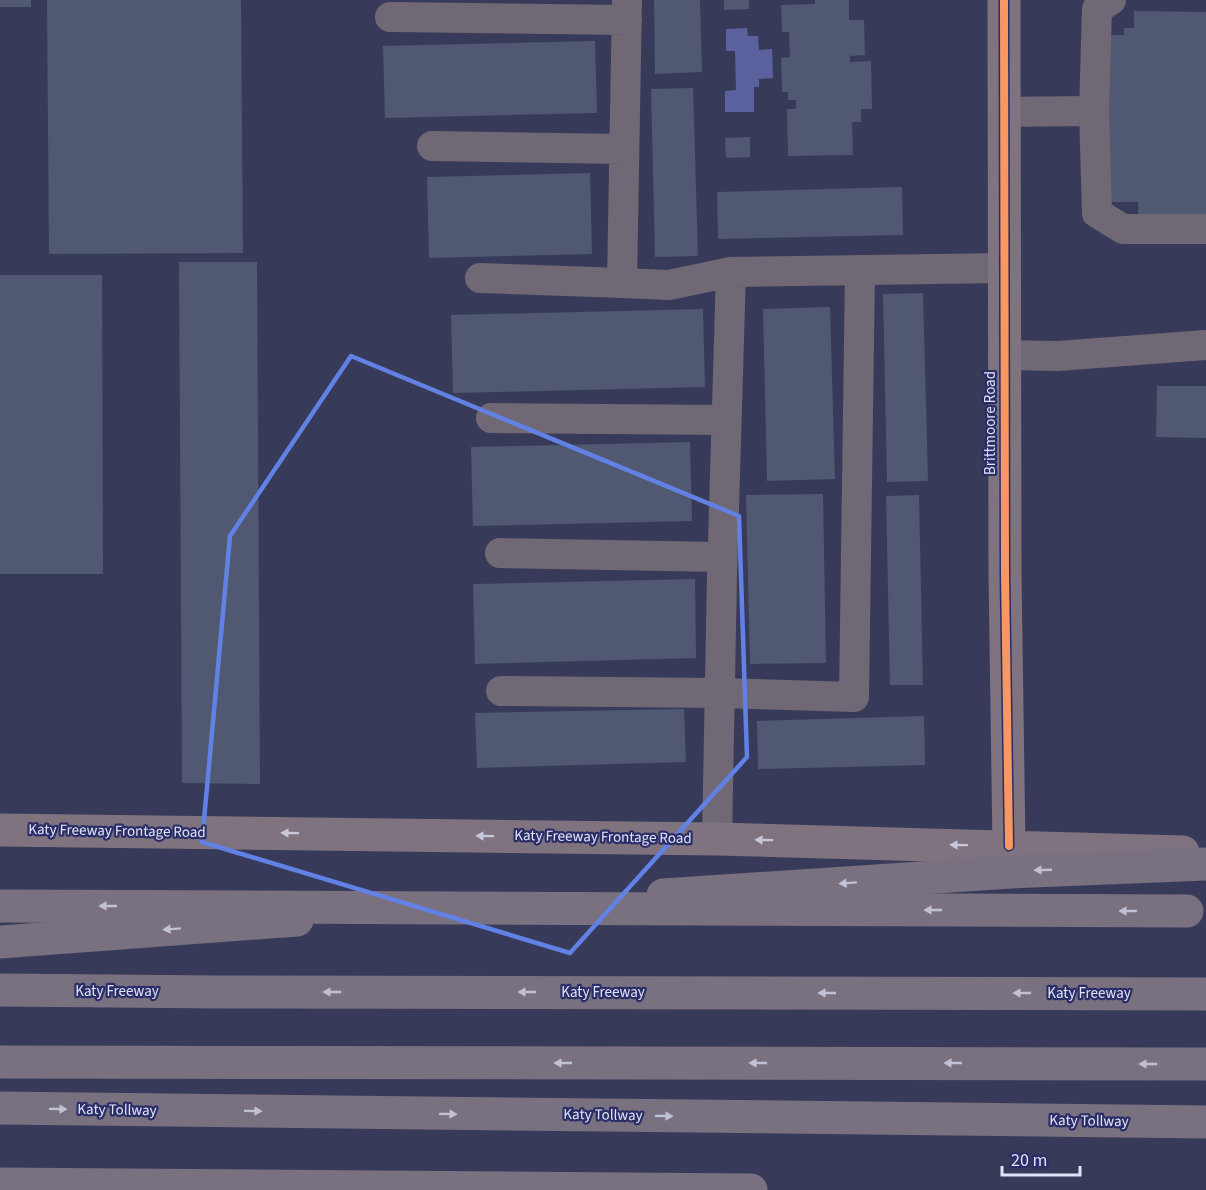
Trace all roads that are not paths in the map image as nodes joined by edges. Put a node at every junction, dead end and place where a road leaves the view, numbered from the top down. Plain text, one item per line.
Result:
1 (1004, 0) edge
2 (1111, 0) edge
3 (627, 10) edge
4 (390, 16) dead end
5 (1094, 111) junction
6 (1003, 112) junction
7 (432, 146) dead end
8 (624, 149) junction
9 (1206, 229) edge
10 (1003, 268) junction
11 (860, 270) junction
12 (731, 272) junction
13 (480, 278) dead end
14 (622, 283) junction
15 (1206, 345) edge
16 (1003, 355) junction
17 (491, 418) dead end
18 (726, 420) junction
19 (500, 553) dead end
20 (722, 557) junction
21 (501, 691) dead end
22 (720, 693) junction
23 (0, 830) edge
24 (717, 839) junction
25 (1009, 846) junction
26 (1206, 852) edge
27 (1206, 864) edge
28 (0, 906) edge
29 (1206, 911) edge
30 (0, 942) edge
31 (0, 990) edge
32 (1206, 994) edge
33 (0, 1062) edge
34 (1206, 1064) edge
35 (0, 1108) edge
36 (1206, 1122) edge
37 (0, 1184) edge
38 (751, 1190) edge

1 - 6 main road, Brittmoore Road
2 - 5 lane
3 - 4 lane
3 - 8 lane
5 - 6 lane
5 - 9 lane
6 - 10 main road, Brittmoore Road
7 - 8 lane
8 - 14 lane
10 - 11 lane
10 - 16 main road, Brittmoore Road
11 - 12 lane
11 - 22 lane
12 - 14 lane
12 - 18 lane
13 - 14 lane
15 - 16 lane
16 - 25 main road, Brittmoore Road
17 - 18 lane
18 - 20 lane
19 - 20 lane
20 - 22 lane
21 - 22 lane
22 - 24 lane
24 -> 23 main road, Katy Freeway Frontage Road
25 -> 24 main road, Katy Freeway Frontage Road
25 - 26 main road, Katy Freeway Frontage Road
27 -> 30 highway
29 -> 28 highway, bridge
32 -> 31 highway, Katy Freeway
34 -> 33 highway
35 -> 36 highway, Katy Tollway
37 - 38 highway

